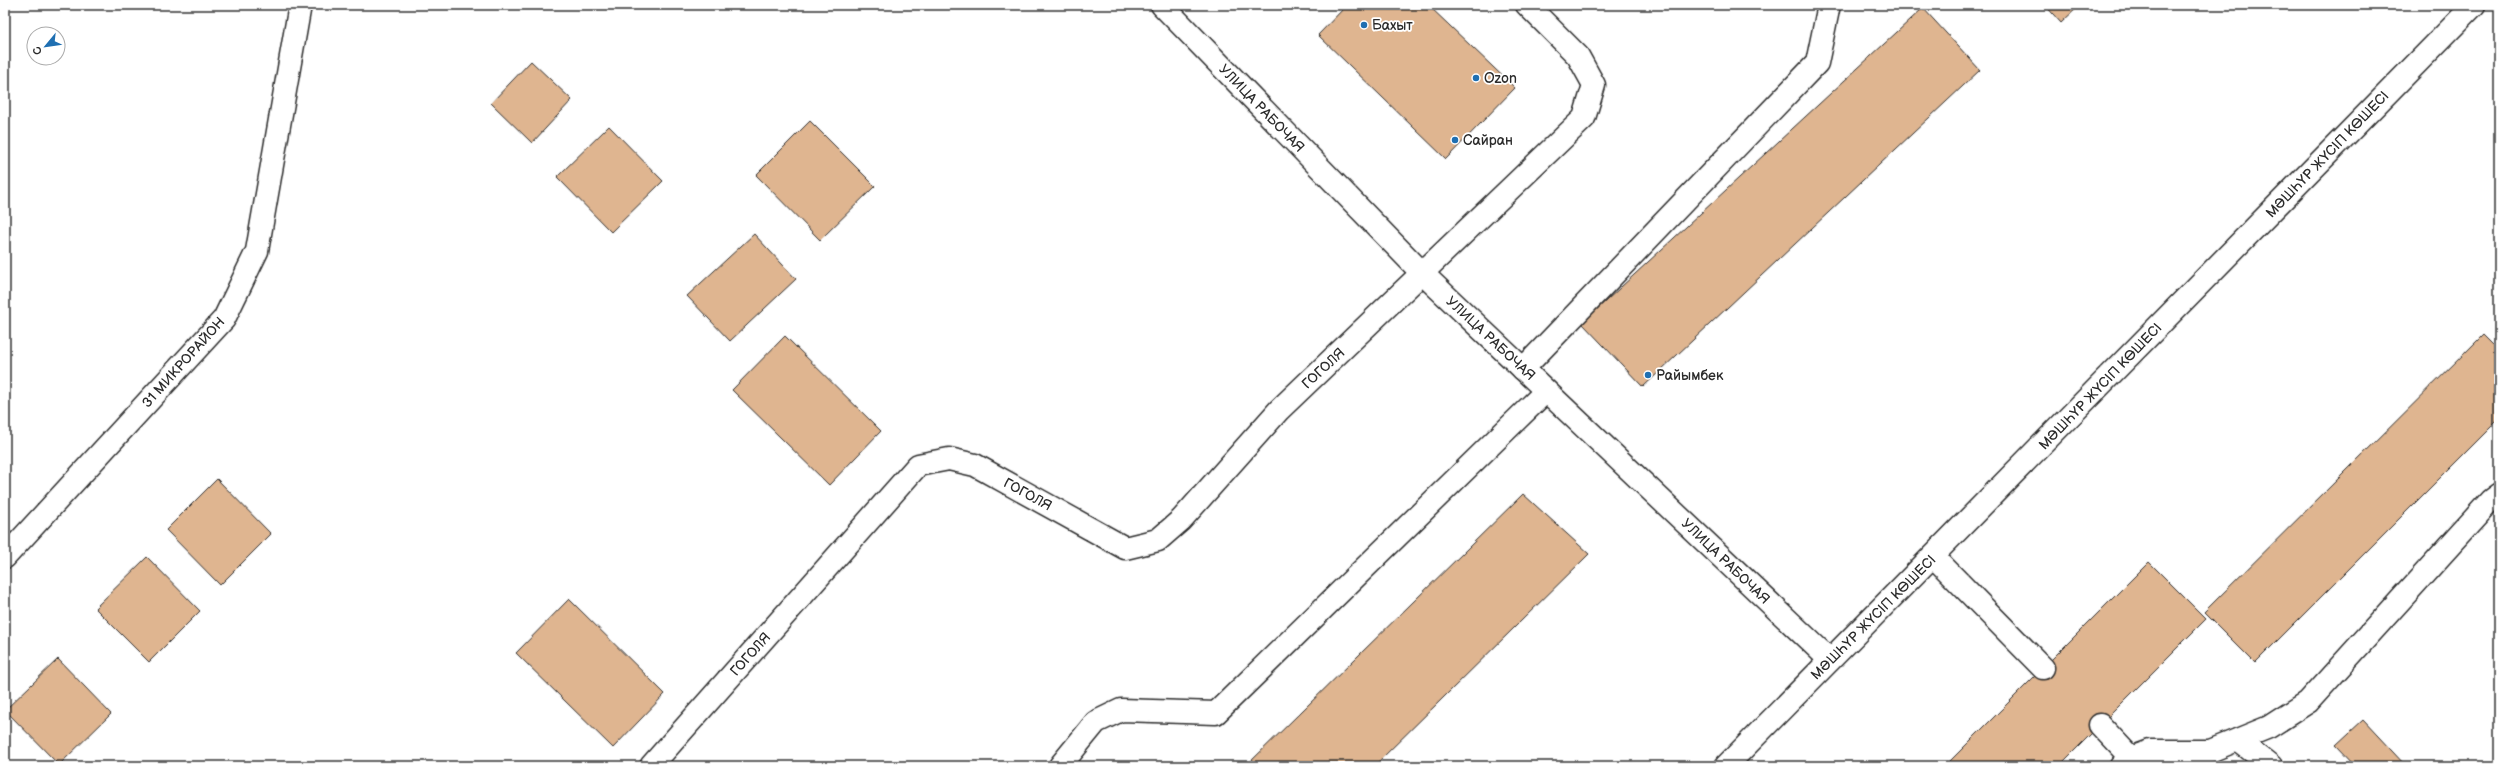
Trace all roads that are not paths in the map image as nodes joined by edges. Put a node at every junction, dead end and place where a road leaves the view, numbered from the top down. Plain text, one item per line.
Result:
1 (300, 5) edge
2 (1162, 5) edge
3 (1528, 5) edge
4 (1829, 5) edge
5 (2474, 5) edge
6 (1423, 274) junction
7 (1523, 369) junction
8 (1546, 391) junction
9 (2499, 494) edge
10 (1933, 556) junction
11 (5, 557) edge
12 (1830, 660) junction
13 (2043, 668) dead end
14 (2100, 726) dead end
15 (2238, 740) junction
16 (2126, 762) edge
17 (651, 766) edge
18 (1060, 766) edge
19 (1726, 766) edge
20 (2271, 766) edge

1 - 11 street, 31 МИКРОРАЙОН
2 - 6 street, УЛИЦА РАБОЧАЯ
3 - 6 street, ГОГОЛЯ
4 - 7 street
5 - 10 street, МӘШҺҮР ЖҮСІП КӨШЕСІ
6 - 7 street, УЛИЦА РАБОЧАЯ
6 - 17 street, ГОГОЛЯ
7 - 8 street, УЛИЦА РАБОЧАЯ
8 - 12 street, УЛИЦА РАБОЧАЯ
8 - 18 street
9 - 15 street
10 - 12 street, МӘШҺҮР ЖҮСІП КӨШЕСІ
10 - 13 street
12 - 19 street, МӘШҺҮР ЖҮСІП КӨШЕСІ
14 - 16 street
15 - 16 street
15 - 20 street

